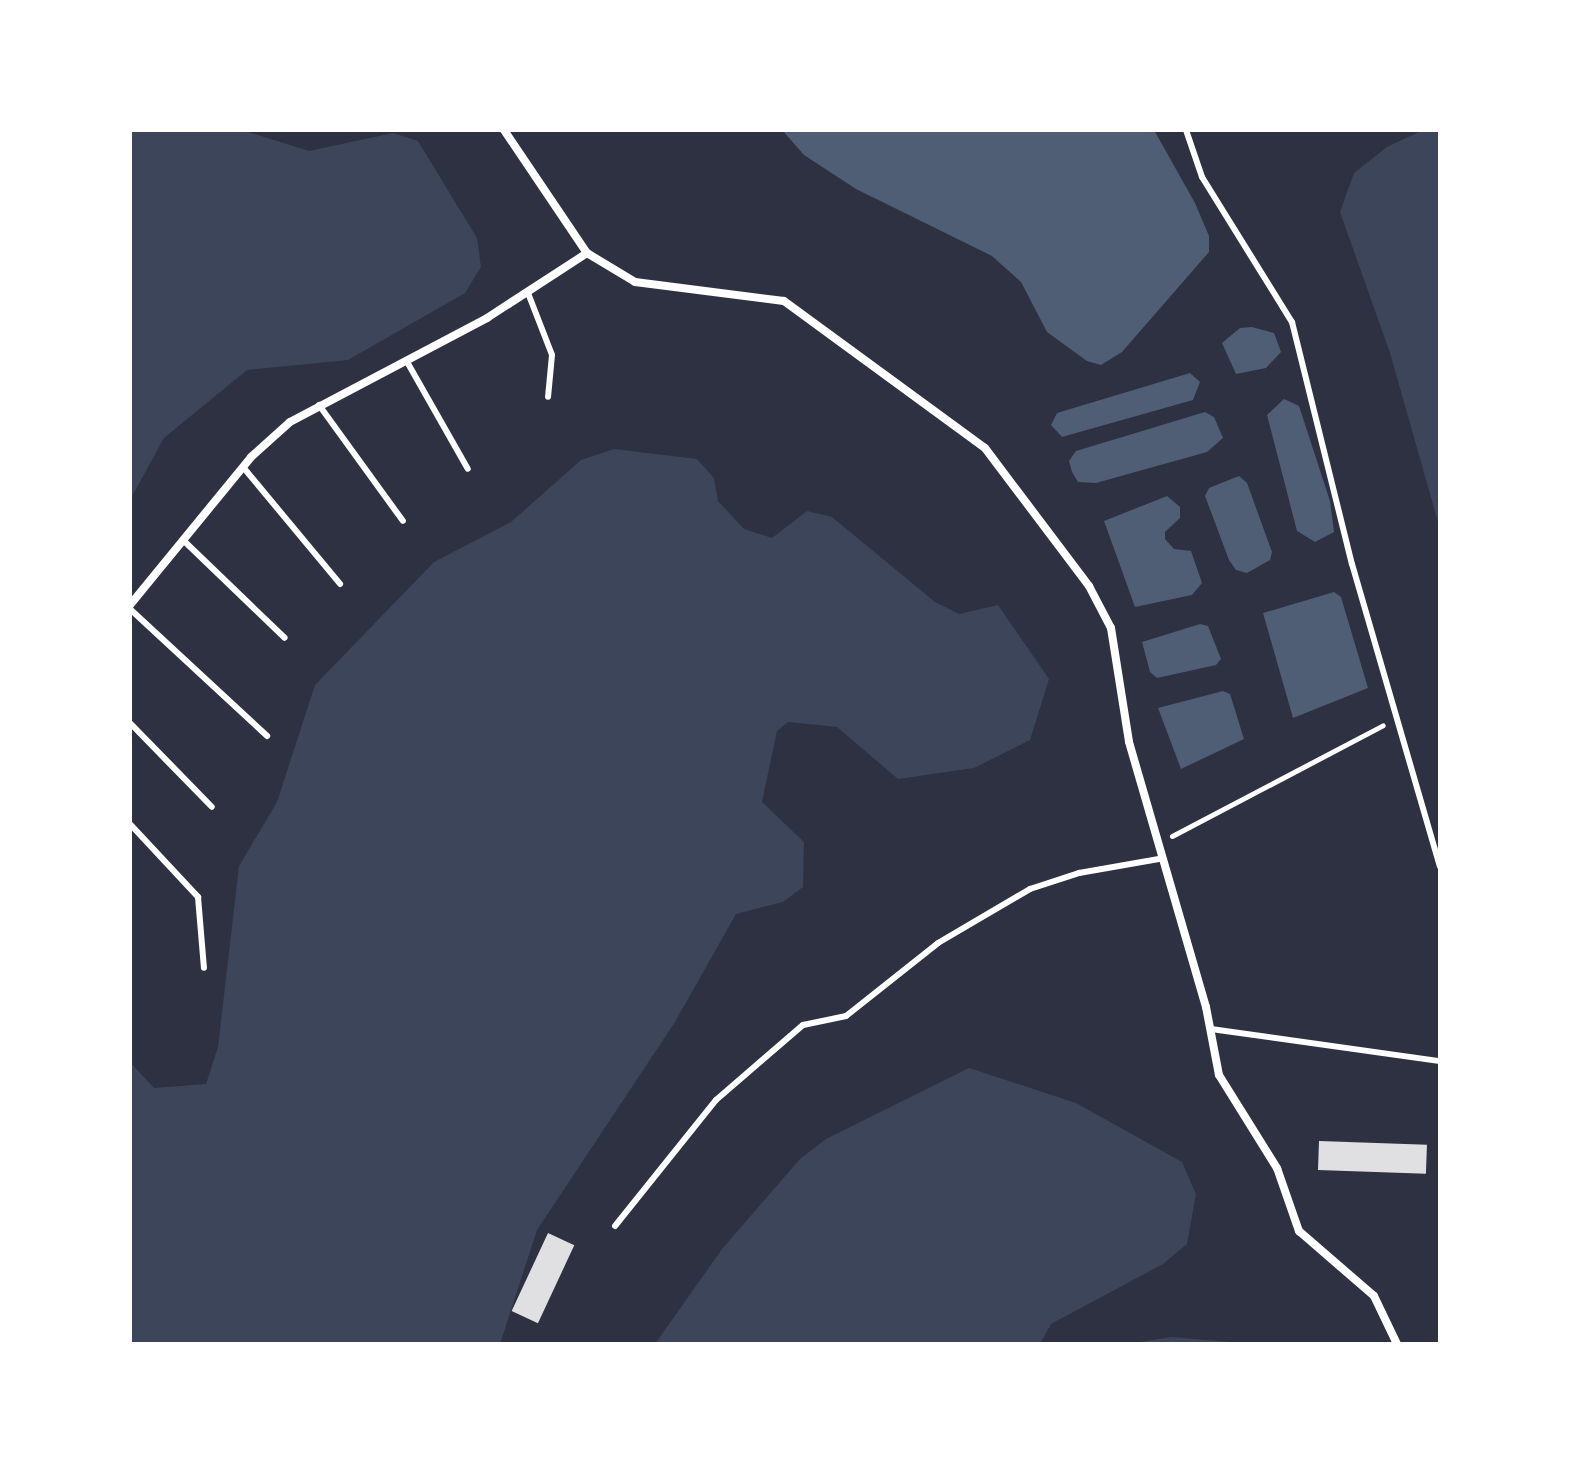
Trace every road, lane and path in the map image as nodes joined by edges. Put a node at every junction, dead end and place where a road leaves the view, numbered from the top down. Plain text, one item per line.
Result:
1 (504, 130) edge
2 (1186, 130) edge
3 (587, 253) junction
4 (528, 293) junction
5 (406, 360) junction
6 (548, 397) dead end
7 (319, 405) junction
8 (243, 467) junction
9 (468, 469) dead end
10 (403, 521) dead end
11 (183, 540) junction
12 (340, 584) dead end
13 (130, 607) edge
14 (285, 638) dead end
15 (1398, 716) junction
16 (130, 723) edge
17 (267, 736) dead end
18 (212, 807) dead end
19 (130, 824) edge
20 (1155, 845) junction
21 (1159, 859) junction
22 (1440, 866) edge
23 (204, 968) dead end
24 (1211, 1029) junction
25 (1440, 1061) edge
26 (615, 1226) dead end
27 (1397, 1344) edge

1 - 3 street
2 - 15 lane
3 - 4 street
3 - 20 street
4 - 5 street
4 - 6 lane
5 - 7 street
5 - 9 lane
7 - 8 street
7 - 10 lane
8 - 11 street
8 - 12 lane
11 - 13 street
11 - 14 lane
13 - 17 lane
15 - 20 path
15 - 22 lane
16 - 18 lane
19 - 23 lane
20 - 21 street
21 - 24 street
21 - 26 lane
24 - 25 lane
24 - 27 street

